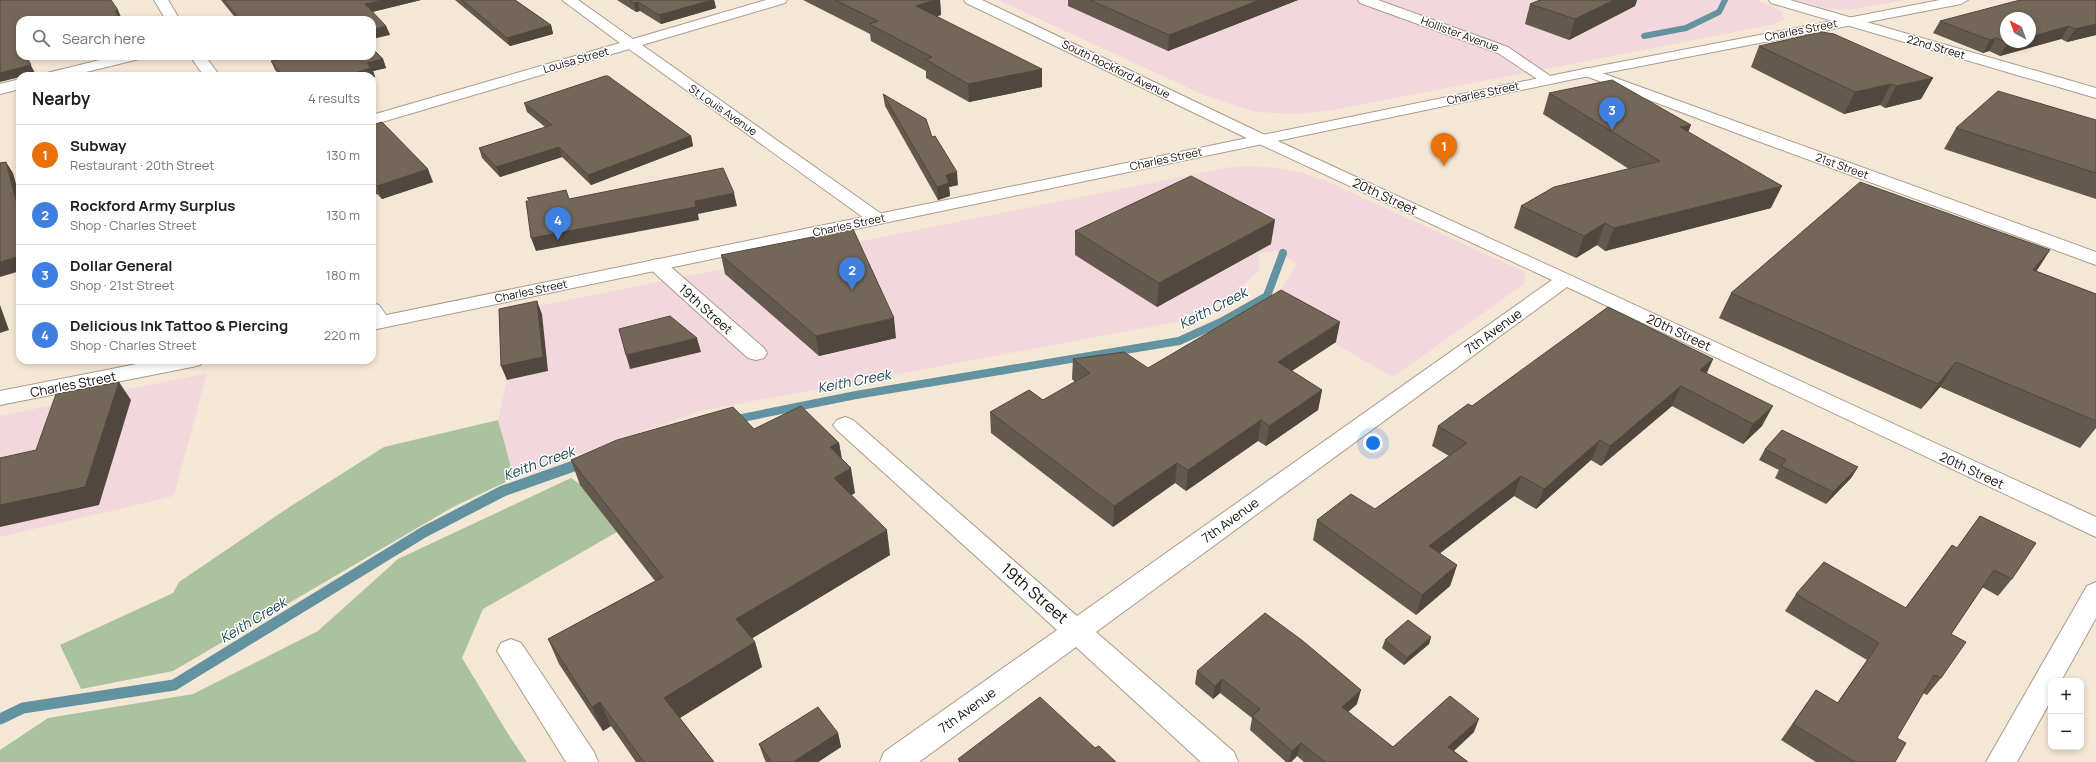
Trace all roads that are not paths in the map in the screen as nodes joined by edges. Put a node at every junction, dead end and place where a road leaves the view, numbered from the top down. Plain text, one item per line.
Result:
1 (161, 0) edge
2 (569, 0) edge
3 (780, 0) edge
4 (971, 0) edge
5 (1365, 0) edge
6 (1776, 0) edge
7 (1961, 0) edge
8 (171, 16) edge
9 (1847, 21) junction
10 (630, 45) junction
11 (118, 60) edge
12 (201, 60) edge
13 (68, 72) edge
14 (209, 72) edge
15 (1588, 72) junction
16 (1548, 80) junction
17 (16, 85) edge
18 (0, 89) edge
19 (2096, 93) edge
20 (376, 119) edge
21 (1261, 139) junction
22 (878, 219) junction
23 (2096, 259) edge
24 (657, 265) junction
25 (1566, 279) junction
26 (376, 319) edge
27 (756, 353) dead end
28 (172, 364) edge
29 (0, 398) edge
30 (845, 425) dead end
31 (2096, 528) edge
32 (2096, 593) edge
33 (1077, 631) junction
34 (511, 651) dead end
35 (583, 762) edge
36 (895, 762) edge
37 (1223, 762) edge
38 (2001, 762) edge

1 - 8 street
2 - 10 street, St Louis Avenue
3 - 10 street, Louisa Street
4 - 21 street, South Rockford Avenue
5 - 16 street, Hollister Avenue
6 - 9 street, 22nd Street
7 - 9 street, Charles Street
9 - 15 street, Charles Street
9 - 19 street, 22nd Street
10 - 20 street, Louisa Street
10 - 22 street, St Louis Avenue
11 - 13 street
12 - 14 street
15 - 16 street, Charles Street
15 - 23 street, 21st Street
16 - 21 street, Charles Street
17 - 18 street
21 - 22 street, Charles Street
21 - 25 street, 20th Street
22 - 24 street, Charles Street
24 - 26 street, Charles Street
24 - 27 street, 19th Street
25 - 31 street, 20th Street
25 - 33 street, 7th Avenue
28 - 29 street, Charles Street
30 - 33 street, 19th Street
32 - 38 street
33 - 36 street, 7th Avenue
33 - 37 street, 19th Street
34 - 35 street

